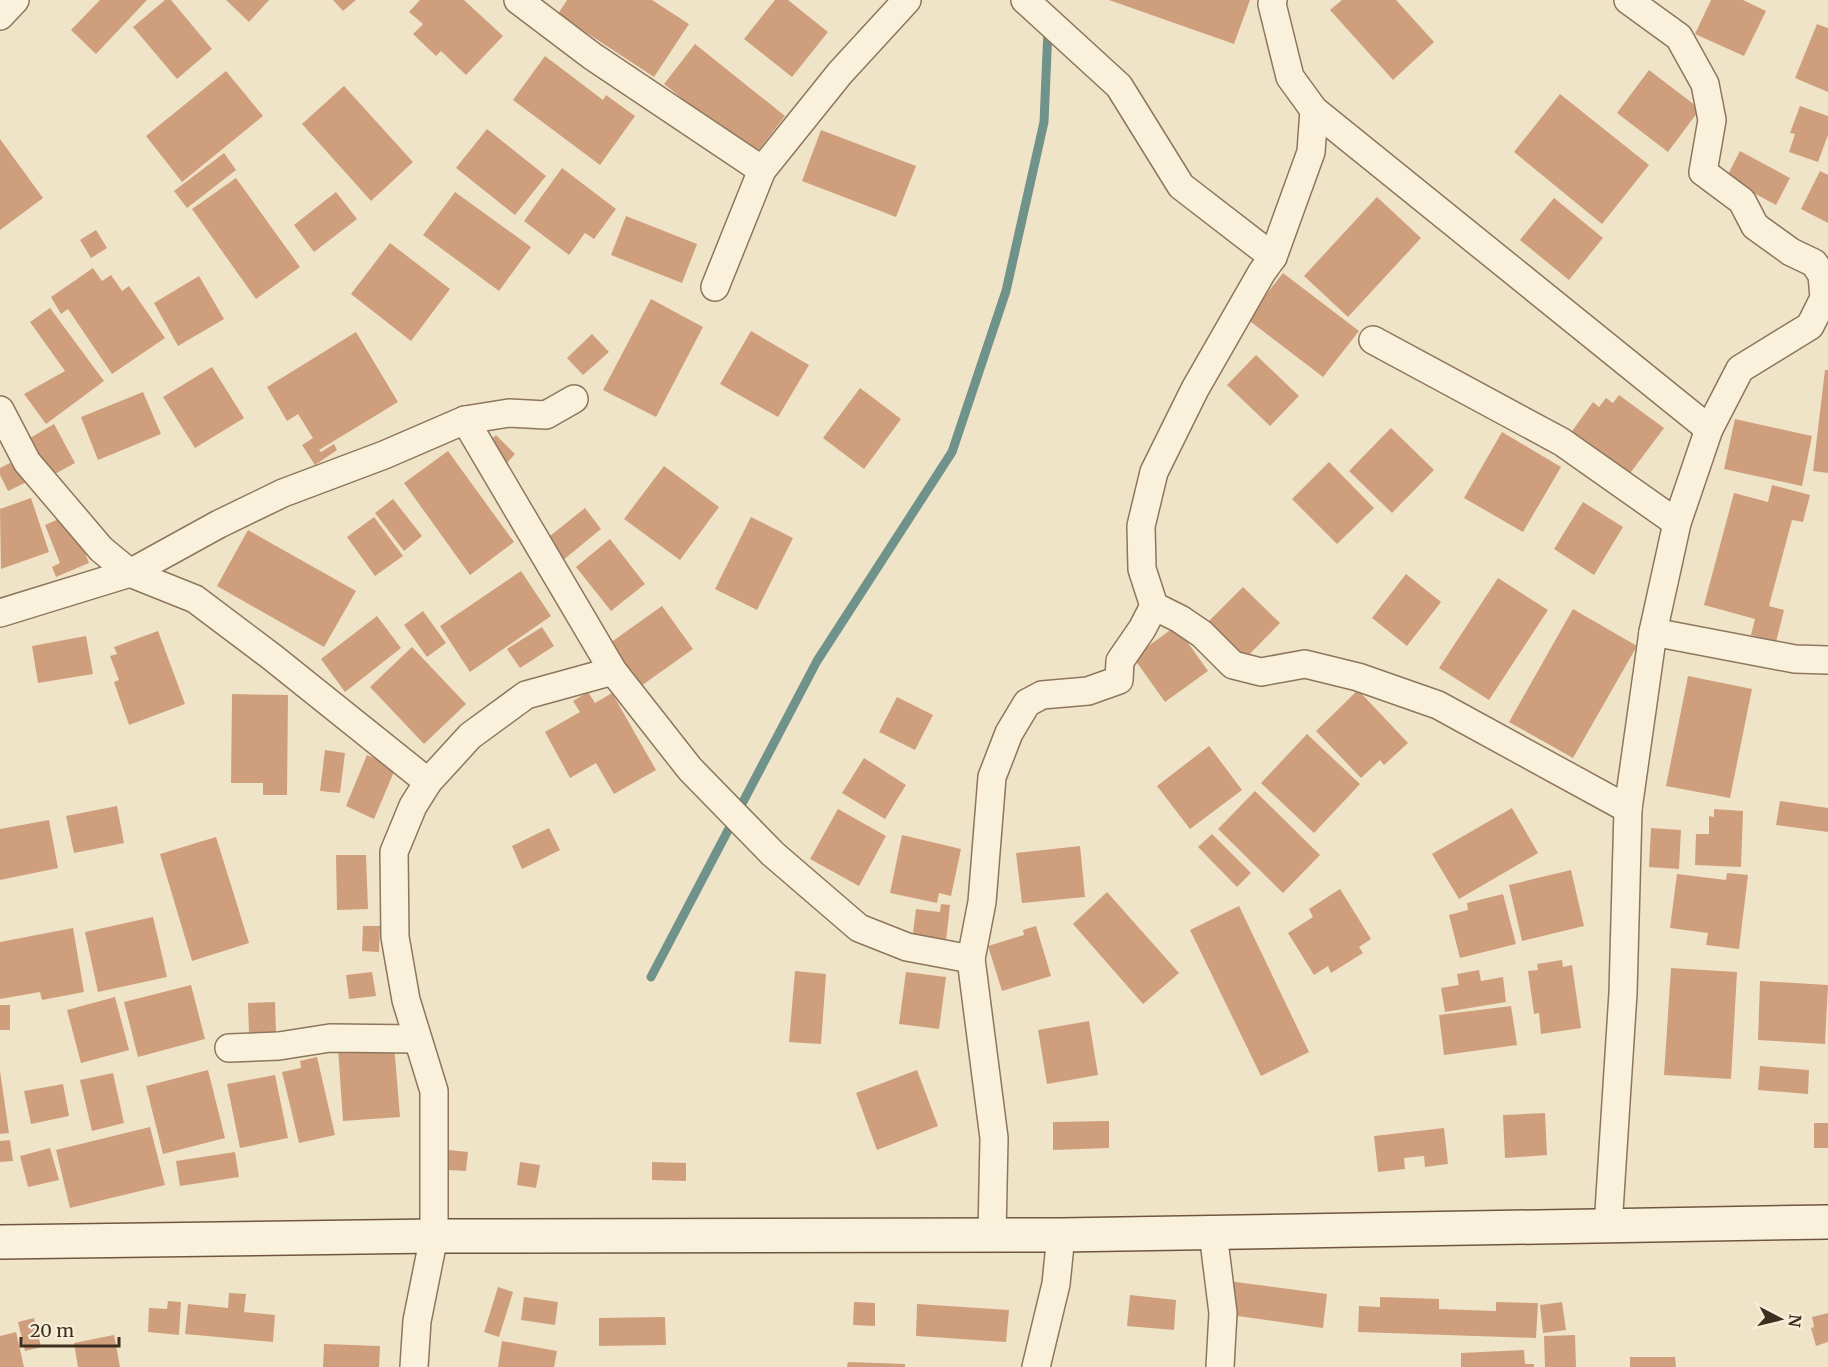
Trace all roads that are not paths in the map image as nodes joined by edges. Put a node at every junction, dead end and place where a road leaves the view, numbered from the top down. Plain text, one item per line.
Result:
1 (15, 0) edge
2 (518, 0) edge
3 (907, 0) edge
4 (1025, 0) edge
5 (1273, 0) edge
6 (1628, 0) edge
7 (0, 16) edge
8 (1314, 110) junction
9 (762, 170) junction
10 (1273, 257) junction
11 (715, 288) dead end
12 (1819, 326) edge
13 (1373, 340) dead end
14 (574, 399) dead end
15 (0, 410) edge
16 (465, 420) junction
17 (1709, 429) junction
18 (1677, 523) junction
19 (130, 573) junction
20 (1154, 606) junction
21 (0, 613) edge
22 (1653, 632) junction
23 (1828, 660) edge
24 (613, 671) junction
25 (428, 782) junction
26 (1628, 808) junction
27 (971, 959) junction
28 (417, 1039) junction
29 (229, 1048) dead end
30 (1828, 1222) edge
31 (1608, 1227) junction
32 (1212, 1233) junction
33 (992, 1235) junction
34 (1061, 1235) junction
35 (434, 1236) junction
36 (0, 1242) edge
37 (414, 1367) edge
38 (1036, 1367) edge
39 (1220, 1367) edge

1 - 7 street
2 - 9 street
3 - 9 street
4 - 10 street
5 - 8 street
6 - 12 street
8 - 10 street
8 - 17 street
9 - 11 street
10 - 20 street
12 - 17 street
13 - 18 street
14 - 16 street
15 - 19 street
16 - 19 street
16 - 24 street
17 - 18 street
18 - 22 street
19 - 21 street
19 - 25 street
20 - 26 street
20 - 27 street
22 - 23 street
22 - 26 street
24 - 25 street
24 - 27 street
25 - 28 street
26 - 31 street
27 - 33 street
28 - 29 street
28 - 35 street
30 - 31 main road
31 - 32 main road
32 - 34 main road
32 - 39 street
33 - 34 main road
33 - 35 main road
34 - 38 street
35 - 36 main road
35 - 37 street

